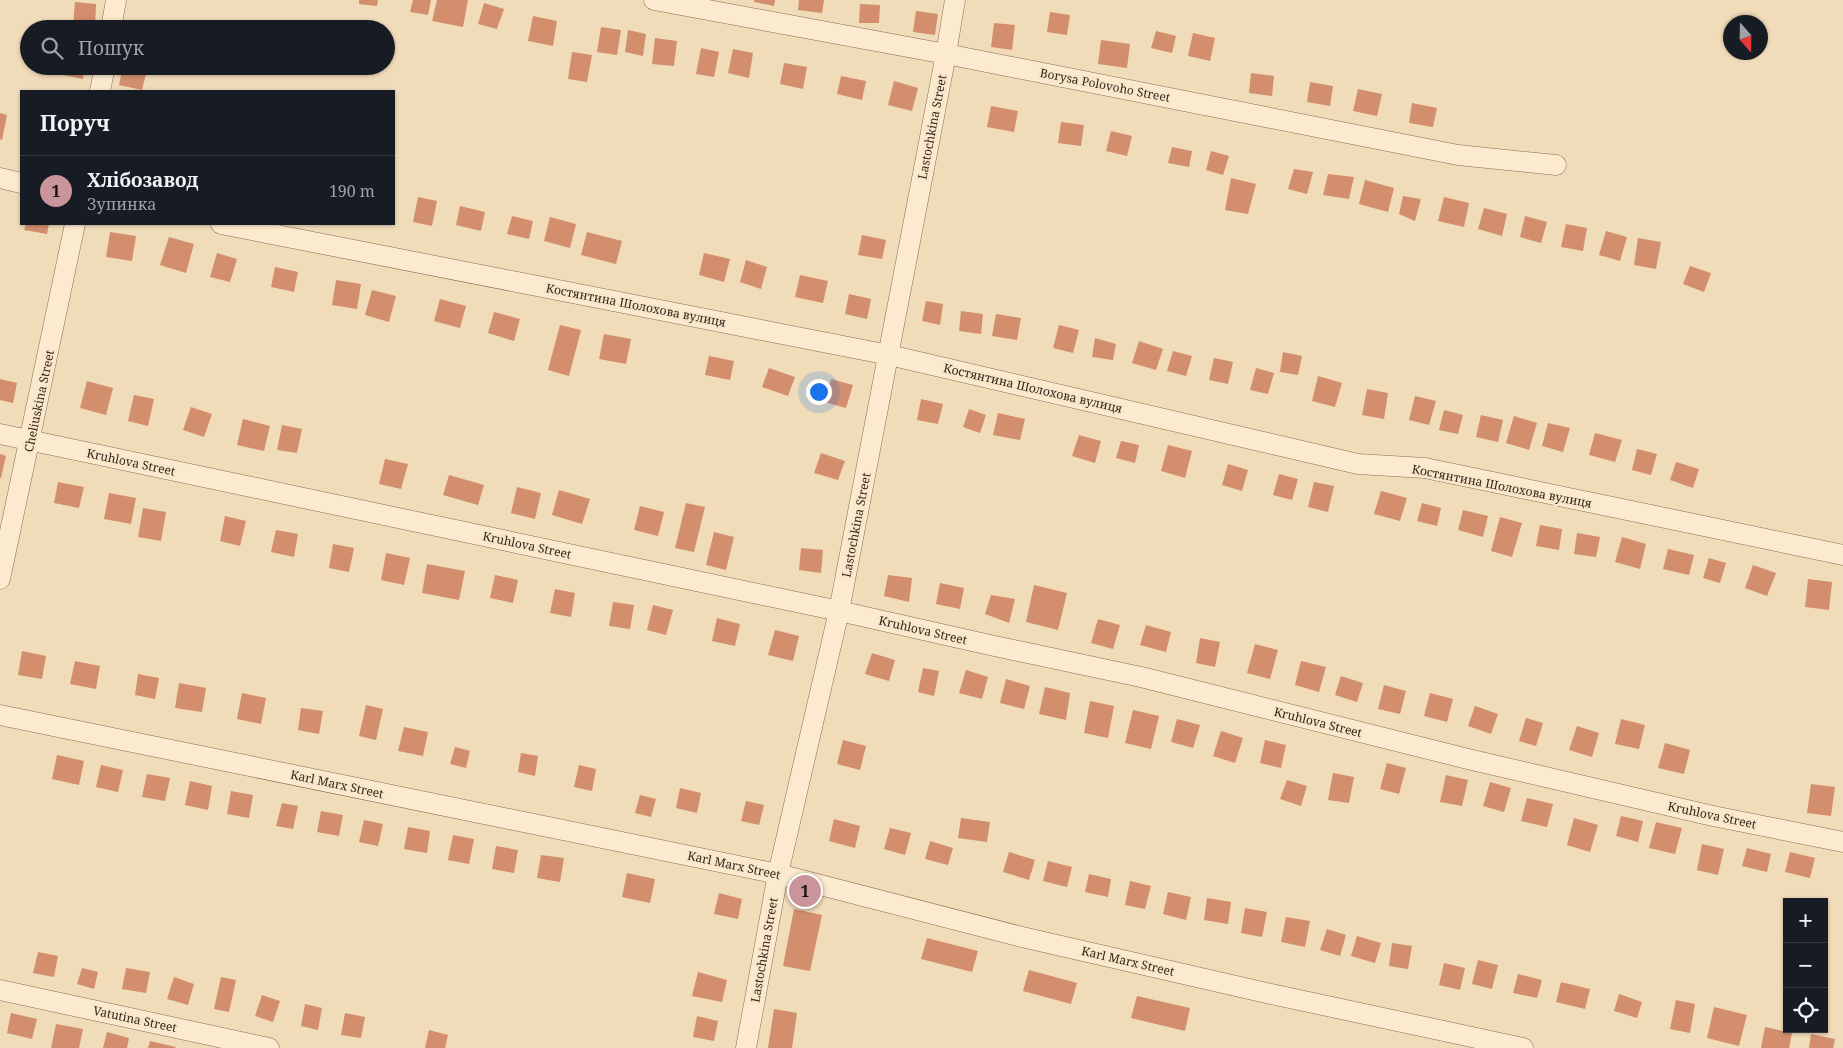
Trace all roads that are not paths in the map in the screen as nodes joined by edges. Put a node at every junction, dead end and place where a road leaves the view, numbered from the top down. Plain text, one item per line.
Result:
1 (116, 0) edge
2 (654, 0) edge
3 (954, 0) edge
4 (113, 20) edge
5 (946, 54) junction
6 (103, 75) edge
7 (100, 90) edge
8 (1556, 165) dead end
9 (0, 178) edge
10 (20, 183) edge
11 (75, 225) edge
12 (226, 225) edge
13 (889, 355) junction
14 (0, 434) edge
15 (30, 441) junction
16 (1843, 555) edge
17 (0, 579) edge
18 (839, 611) junction
19 (0, 715) edge
20 (1843, 842) edge
21 (778, 874) junction
22 (0, 990) edge
23 (269, 1048) edge
24 (746, 1048) edge
25 (1523, 1048) edge

1 - 4 street
2 - 5 street, Borysa Polovoho Street
3 - 5 street, Lastochkina Street
5 - 8 street, Borysa Polovoho Street
5 - 13 street, Lastochkina Street
6 - 7 street
9 - 10 street
11 - 15 street, Cheliuskina Street
12 - 13 street, Костянтина Шолохова вулиця
13 - 16 street, Костянтина Шолохова вулиця
13 - 18 street, Lastochkina Street
14 - 15 street, Kruhlova Street
15 - 17 street, Cheliuskina Street
15 - 18 street, Kruhlova Street
18 - 20 street, Kruhlova Street
18 - 21 street, Lastochkina Street
19 - 21 street, Karl Marx Street
21 - 24 street, Lastochkina Street
21 - 25 street, Karl Marx Street
22 - 23 street, Vatutina Street

